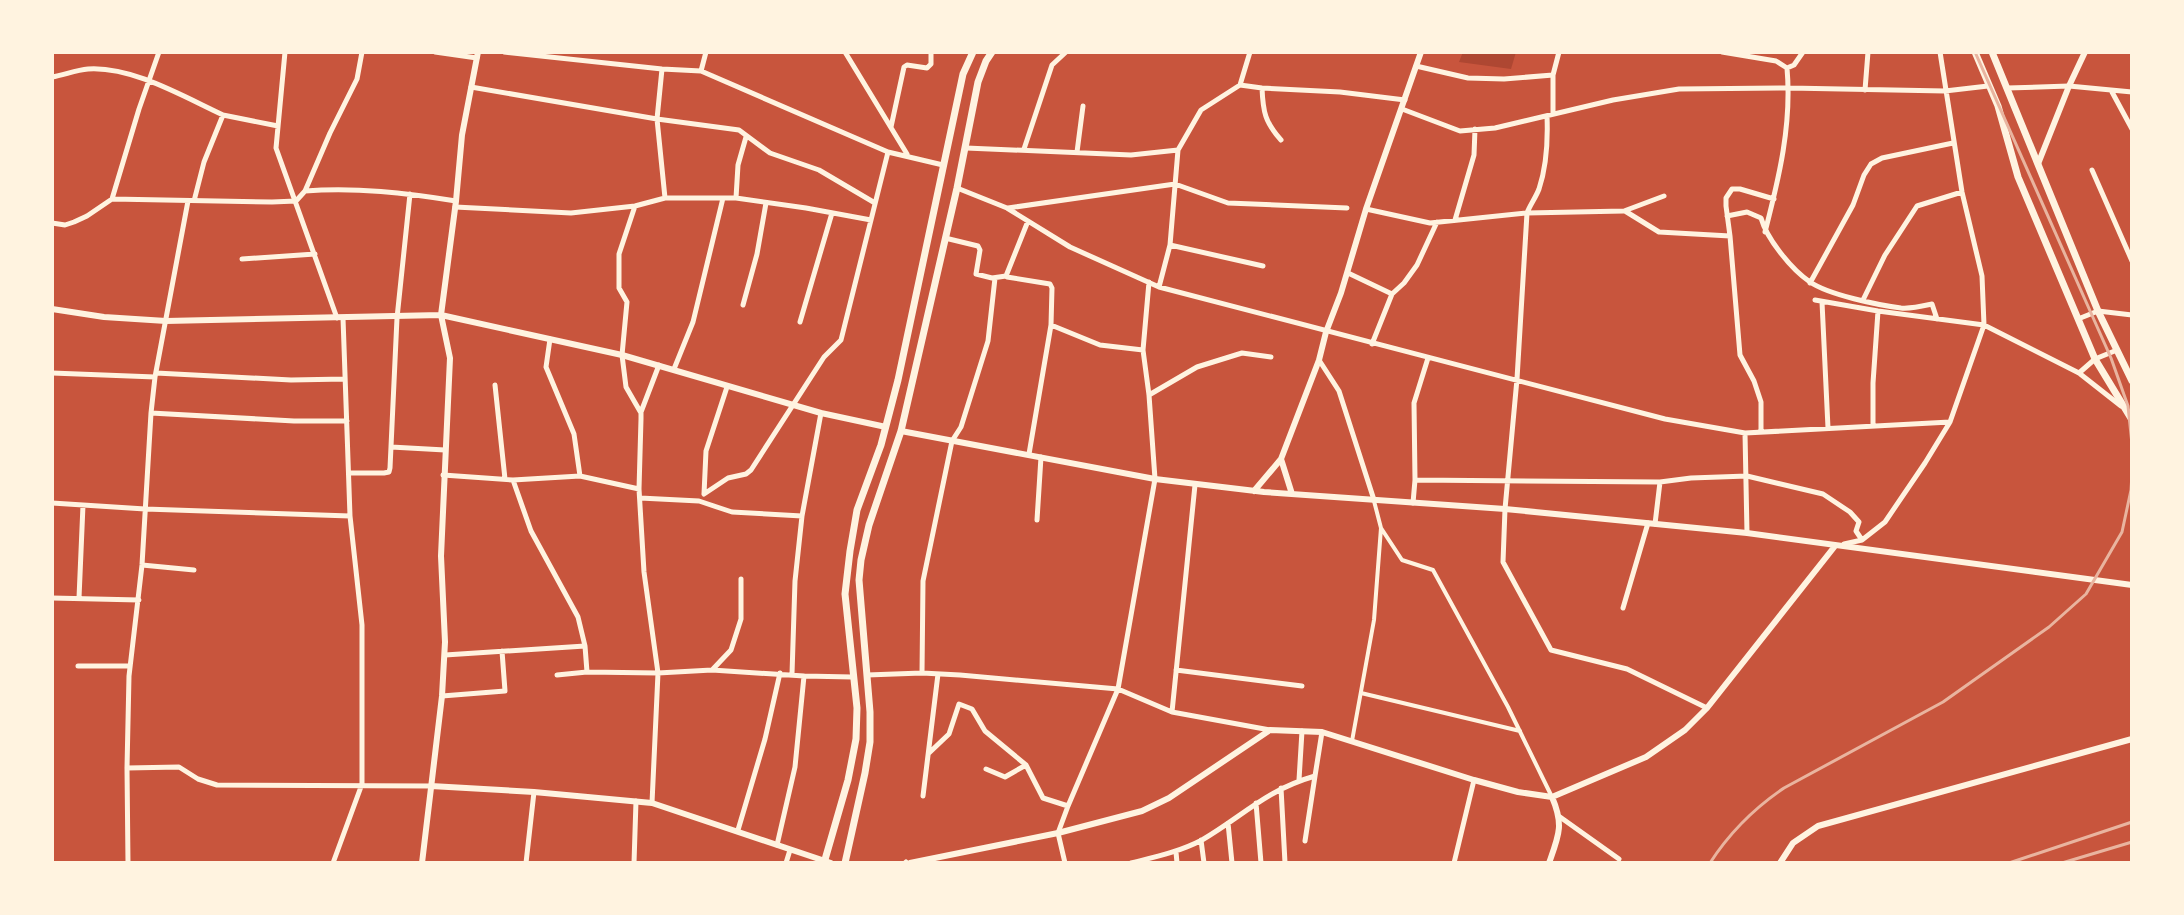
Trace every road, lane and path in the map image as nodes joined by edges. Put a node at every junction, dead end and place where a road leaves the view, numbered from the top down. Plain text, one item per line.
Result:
1 (159, 52) edge
2 (285, 52) edge
3 (362, 52) edge
4 (435, 52) edge
5 (504, 52) edge
6 (706, 52) edge
7 (845, 52) edge
8 (931, 52) edge
9 (973, 52) edge
10 (992, 52) edge
11 (1066, 52) edge
12 (1250, 52) edge
13 (1421, 52) edge
14 (1559, 52) edge
15 (1722, 52) edge
16 (1803, 52) edge
17 (1868, 52) edge
18 (1940, 52) edge
19 (1975, 52) edge
20 (1992, 52) edge
21 (2085, 52) edge
22 (478, 55) edge
23 (1416, 66) junction
24 (1787, 68) junction
25 (662, 69) junction
26 (701, 71) junction
27 (1553, 75) junction
28 (52, 77) edge
29 (148, 81) junction
30 (1240, 85) junction
31 (1988, 86) junction
32 (2069, 86) junction
33 (471, 87) junction
34 (1262, 88) junction
35 (1789, 88) junction
36 (2006, 88) junction
37 (1865, 90) junction
38 (1945, 91) junction
39 (2111, 91) junction
40 (2132, 92) edge
41 (1405, 100) junction
42 (1083, 106) dead end
43 (1402, 109) junction
44 (223, 115) junction
45 (1550, 115) junction
46 (657, 119) junction
47 (278, 126) junction
48 (891, 127) junction
49 (1475, 129) junction
50 (2132, 129) edge
51 (746, 137) junction
52 (1281, 140) dead end
53 (1953, 143) junction
54 (966, 148) junction
55 (1024, 149) junction
56 (1178, 150) junction
57 (888, 152) junction
58 (1077, 152) junction
59 (908, 155) junction
60 (2038, 164) junction
61 (944, 165) junction
62 (2092, 170) dead end
63 (1175, 184) junction
64 (957, 188) junction
65 (305, 191) junction
66 (1962, 192) junction
67 (410, 194) junction
68 (1664, 196) dead end
69 (665, 198) junction
70 (723, 198) junction
71 (736, 198) junction
72 (112, 199) junction
73 (1774, 199) junction
74 (191, 201) junction
75 (296, 201) junction
76 (766, 203) junction
77 (875, 203) junction
78 (455, 204) junction
79 (635, 206) junction
80 (1007, 208) junction
81 (1347, 208) dead end
82 (1366, 209) junction
83 (1624, 211) junction
84 (832, 213) junction
85 (1527, 213) junction
86 (1727, 216) junction
87 (871, 220) junction
88 (1455, 220) junction
89 (1028, 221) junction
90 (1437, 222) junction
91 (52, 223) edge
92 (1765, 233) junction
93 (1730, 236) junction
94 (945, 238) junction
95 (1170, 245) junction
96 (315, 254) junction
97 (242, 259) dead end
98 (2132, 261) edge
99 (1263, 266) dead end
100 (1348, 273) junction
101 (1006, 276) junction
102 (995, 278) junction
103 (1149, 282) junction
104 (1810, 283) junction
105 (1159, 287) junction
106 (1392, 294) junction
107 (1863, 300) junction
108 (743, 305) dead end
109 (52, 309) edge
110 (1878, 311) junction
111 (2098, 311) junction
112 (441, 315) junction
113 (2132, 315) edge
114 (340, 318) junction
115 (397, 318) junction
116 (1937, 319) junction
117 (2078, 319) junction
118 (166, 321) junction
119 (800, 322) dead end
120 (1051, 325) junction
121 (1984, 325) junction
122 (1326, 332) junction
123 (550, 339) junction
124 (1372, 344) junction
125 (1143, 350) junction
126 (2117, 350) junction
127 (622, 355) junction
128 (1271, 357) dead end
129 (1428, 358) junction
130 (2095, 359) junction
131 (1319, 360) junction
132 (659, 365) junction
133 (674, 369) junction
134 (52, 373) edge
135 (2079, 373) junction
136 (156, 375) junction
137 (345, 379) junction
138 (1517, 379) junction
139 (2132, 381) edge
140 (495, 385) dead end
141 (727, 387) junction
142 (1149, 395) junction
143 (794, 405) junction
144 (2125, 409) junction
145 (151, 413) junction
146 (641, 413) junction
147 (821, 413) junction
148 (2132, 420) edge
149 (347, 421) junction
150 (1950, 422) junction
151 (1873, 426) junction
152 (886, 427) junction
153 (1828, 428) junction
154 (901, 431) junction
155 (1761, 432) junction
156 (1745, 433) junction
157 (952, 441) junction
158 (391, 447) junction
159 (445, 450) junction
160 (1029, 454) junction
161 (1041, 457) junction
162 (1281, 459) junction
163 (349, 473) junction
164 (443, 475) junction
165 (580, 476) junction
166 (1747, 476) junction
167 (509, 479) junction
168 (1155, 479) junction
169 (1415, 480) junction
170 (1508, 480) junction
171 (1660, 482) junction
172 (1195, 485) junction
173 (639, 489) junction
174 (1254, 491) junction
175 (704, 494) junction
176 (1292, 494) junction
177 (640, 498) junction
178 (1374, 500) junction
179 (699, 501) junction
180 (52, 503) edge
181 (1413, 503) junction
182 (83, 505) junction
183 (145, 509) junction
184 (1505, 509) junction
185 (350, 516) junction
186 (802, 516) junction
187 (1037, 520) dead end
188 (1652, 523) junction
189 (1381, 528) junction
190 (1747, 533) junction
191 (1862, 540) junction
192 (1835, 546) junction
193 (142, 565) junction
194 (194, 570) dead end
195 (741, 579) dead end
196 (2132, 585) edge
197 (52, 598) edge
198 (79, 598) junction
199 (139, 600) junction
200 (1623, 608) dead end
201 (861, 610) junction
202 (847, 611) junction
203 (585, 646) junction
204 (502, 651) junction
205 (445, 655) junction
206 (78, 666) dead end
207 (130, 666) junction
208 (712, 670) junction
209 (1176, 670) junction
210 (587, 672) junction
211 (658, 673) junction
212 (780, 673) junction
213 (922, 673) junction
214 (792, 674) junction
215 (938, 674) junction
216 (557, 675) dead end
217 (866, 675) junction
218 (804, 676) junction
219 (852, 677) junction
220 (1302, 686) dead end
221 (1118, 689) junction
222 (1361, 693) junction
223 (442, 696) junction
224 (1707, 708) junction
225 (1172, 712) junction
226 (1270, 730) junction
227 (1302, 731) junction
228 (1520, 731) junction
229 (1322, 732) junction
230 (2132, 739) edge
231 (1352, 743) junction
232 (929, 753) junction
233 (1026, 765) junction
234 (127, 768) junction
235 (986, 769) dead end
236 (1315, 776) junction
237 (1299, 780) junction
238 (1474, 780) junction
239 (362, 784) junction
240 (431, 786) junction
241 (1281, 788) junction
242 (534, 792) junction
243 (923, 796) dead end
244 (1552, 797) junction
245 (636, 800) junction
246 (1256, 802) junction
247 (652, 803) junction
248 (1068, 806) junction
249 (1560, 817) junction
250 (1228, 823) junction
251 (738, 830) junction
252 (1058, 833) junction
253 (1201, 840) junction
254 (1305, 841) dead end
255 (777, 845) junction
256 (790, 850) junction
257 (1176, 852) junction
258 (1619, 859) dead end
259 (1154, 860) edge
260 (128, 863) edge
261 (333, 863) edge
262 (422, 863) edge
263 (526, 863) edge
264 (634, 863) edge
265 (786, 863) edge
266 (827, 863) edge
267 (845, 863) edge
268 (907, 863) edge
269 (1065, 863) edge
270 (1131, 863) edge
271 (1177, 863) edge
272 (1204, 863) edge
273 (1232, 863) edge
274 (1261, 863) edge
275 (1285, 863) edge
276 (1454, 863) edge
277 (1549, 863) edge
278 (1780, 863) edge

1 - 29 street
2 - 47 street
3 - 65 street
4 - 22 street
5 - 25 street
6 - 26 street
7 - 48 street
8 - 48 street
9 - 61 main road
10 - 54 main road
11 - 55 street
12 - 30 street
13 - 23 street
14 - 27 street
15 - 24 street
16 - 24 street
17 - 37 street
18 - 38 street
19 - 31 main road
20 - 36 main road
21 - 32 street
22 - 33 street
23 - 27 street
23 - 41 street
24 - 35 street
25 - 26 street
25 - 46 street
26 - 57 street
27 - 45 street
28 - 29 street
29 - 44 street
29 - 72 street
30 - 34 street
30 - 56 street
31 - 38 street
31 - 117 main road
32 - 36 street
32 - 39 street
32 - 60 street
33 - 46 street
33 - 78 street
34 - 41 street
34 - 52 street
35 - 37 street
35 - 45 street
35 - 73 street
36 - 60 main road
37 - 38 street
38 - 53 street
39 - 40 street
39 - 50 street
41 - 43 street
42 - 58 street
43 - 49 street
43 - 82 street
44 - 47 street
44 - 74 street
45 - 49 street
45 - 85 street
46 - 51 street
46 - 69 street
47 - 75 street
48 - 59 street
49 - 88 street
51 - 71 street
51 - 77 street
53 - 66 street
53 - 104 street
54 - 55 street
54 - 64 main road
55 - 58 street
56 - 58 street
56 - 63 street
57 - 59 street
57 - 77 street
59 - 61 street
60 - 111 main road
61 - 152 main road
62 - 98 street
63 - 80 street
63 - 81 street
63 - 95 street
64 - 80 street
64 - 94 main road
65 - 67 street
65 - 75 street
66 - 107 street
66 - 121 street
67 - 78 street
67 - 115 street
68 - 83 street
69 - 70 street
69 - 79 street
70 - 71 street
70 - 133 street
71 - 76 street
72 - 74 street
72 - 91 street
73 - 86 street
73 - 92 street
74 - 75 street
74 - 118 street
75 - 96 street
76 - 84 street
76 - 108 street
77 - 87 street
78 - 79 street
78 - 112 street
79 - 127 street
80 - 89 street
82 - 90 street
82 - 100 street
83 - 85 street
83 - 93 street
84 - 87 street
84 - 119 street
85 - 88 street
85 - 138 street
86 - 92 street
86 - 93 street
87 - 143 street
88 - 90 street
89 - 101 street
89 - 103 street
90 - 106 street
92 - 104 street
93 - 155 street
94 - 102 street
94 - 154 main road
95 - 99 street
95 - 105 street
96 - 97 street
96 - 114 street
100 - 106 street
100 - 122 street
101 - 102 street
101 - 120 street
102 - 157 street
103 - 105 street
103 - 125 street
104 - 107 street
105 - 122 street
106 - 124 street
107 - 116 street
109 - 118 street
110 - 116 street
110 - 151 street
110 - 153 street
111 - 113 street
111 - 117 street
111 - 126 main road
112 - 115 street
112 - 123 street
112 - 159 street
114 - 115 street
114 - 118 street
114 - 137 street
115 - 158 street
116 - 121 street
117 - 130 main road
118 - 136 street
120 - 125 street
120 - 160 street
121 - 135 street
121 - 150 street
122 - 124 street
122 - 131 street
123 - 127 street
123 - 165 street
124 - 129 street
125 - 142 street
126 - 130 street
126 - 139 main road
127 - 132 street
127 - 146 street
128 - 142 street
129 - 138 street
129 - 169 street
130 - 135 street
130 - 144 main road
131 - 162 street
131 - 178 street
132 - 133 street
132 - 146 street
133 - 141 street
134 - 136 street
135 - 144 street
136 - 137 street
136 - 145 street
137 - 149 street
138 - 156 street
138 - 170 street
140 - 167 street
141 - 143 street
141 - 175 street
142 - 168 street
143 - 147 street
143 - 175 street
144 - 148 main road
145 - 149 street
145 - 183 street
146 - 173 street
147 - 152 street
147 - 186 street
149 - 163 street
150 - 151 street
150 - 191 street
151 - 153 street
152 - 202 main road
153 - 155 street
154 - 157 street
154 - 201 main road
155 - 156 street
156 - 166 street
157 - 160 street
157 - 213 street
158 - 159 street
158 - 163 street
159 - 164 street
160 - 161 street
161 - 168 street
161 - 187 street
162 - 174 street
162 - 176 street
163 - 185 street
164 - 167 street
164 - 205 street
165 - 167 street
165 - 173 street
166 - 171 street
166 - 190 street
166 - 191 street
167 - 203 street
168 - 172 street
168 - 221 street
169 - 170 street
169 - 181 street
170 - 171 street
170 - 184 street
171 - 188 street
172 - 174 street
172 - 209 street
173 - 177 street
174 - 176 street
175 - 179 street
176 - 178 street
177 - 179 street
177 - 211 street
178 - 181 street
178 - 189 street
179 - 186 street
180 - 182 street
181 - 184 street
182 - 183 street
182 - 198 street
183 - 185 street
183 - 193 street
184 - 188 street
184 - 224 street
185 - 239 street
186 - 214 street
188 - 190 street
188 - 200 street
189 - 222 street
189 - 228 street
190 - 192 street
191 - 192 street
192 - 196 street
192 - 224 street
193 - 194 street
193 - 199 street
195 - 208 street
197 - 198 street
198 - 199 street
199 - 207 street
201 - 202 main road
201 - 217 main road
202 - 219 main road
203 - 204 street
203 - 210 street
204 - 205 street
204 - 223 street
205 - 223 street
206 - 207 street
207 - 234 street
208 - 211 street
208 - 212 street
209 - 220 street
209 - 225 street
210 - 211 street
210 - 216 street
211 - 247 street
212 - 214 street
212 - 251 street
213 - 215 street
213 - 217 street
214 - 218 street
215 - 221 street
215 - 232 street
217 - 267 main road
218 - 219 street
218 - 255 street
219 - 266 main road
221 - 225 street
221 - 248 street
222 - 228 street
222 - 231 street
223 - 240 street
224 - 244 street
225 - 226 street
226 - 227 street
226 - 252 street
227 - 229 street
227 - 237 street
228 - 244 street
229 - 231 street
229 - 236 street
230 - 278 street
231 - 238 street
232 - 233 street
232 - 243 street
233 - 235 street
233 - 248 street
234 - 239 street
234 - 260 street
236 - 237 street
236 - 254 street
237 - 241 street
238 - 244 street
238 - 276 street
239 - 240 street
239 - 261 street
240 - 242 street
240 - 262 street
241 - 246 street
241 - 275 street
242 - 245 street
242 - 263 street
244 - 249 street
245 - 247 street
245 - 264 street
246 - 250 street
246 - 274 street
247 - 251 street
248 - 252 street
249 - 258 street
249 - 277 street
250 - 253 street
250 - 273 street
251 - 255 street
252 - 268 street
252 - 269 street
253 - 257 street
253 - 272 street
255 - 256 street
256 - 265 street
256 - 266 street
257 - 259 street
257 - 271 street
259 - 270 street

